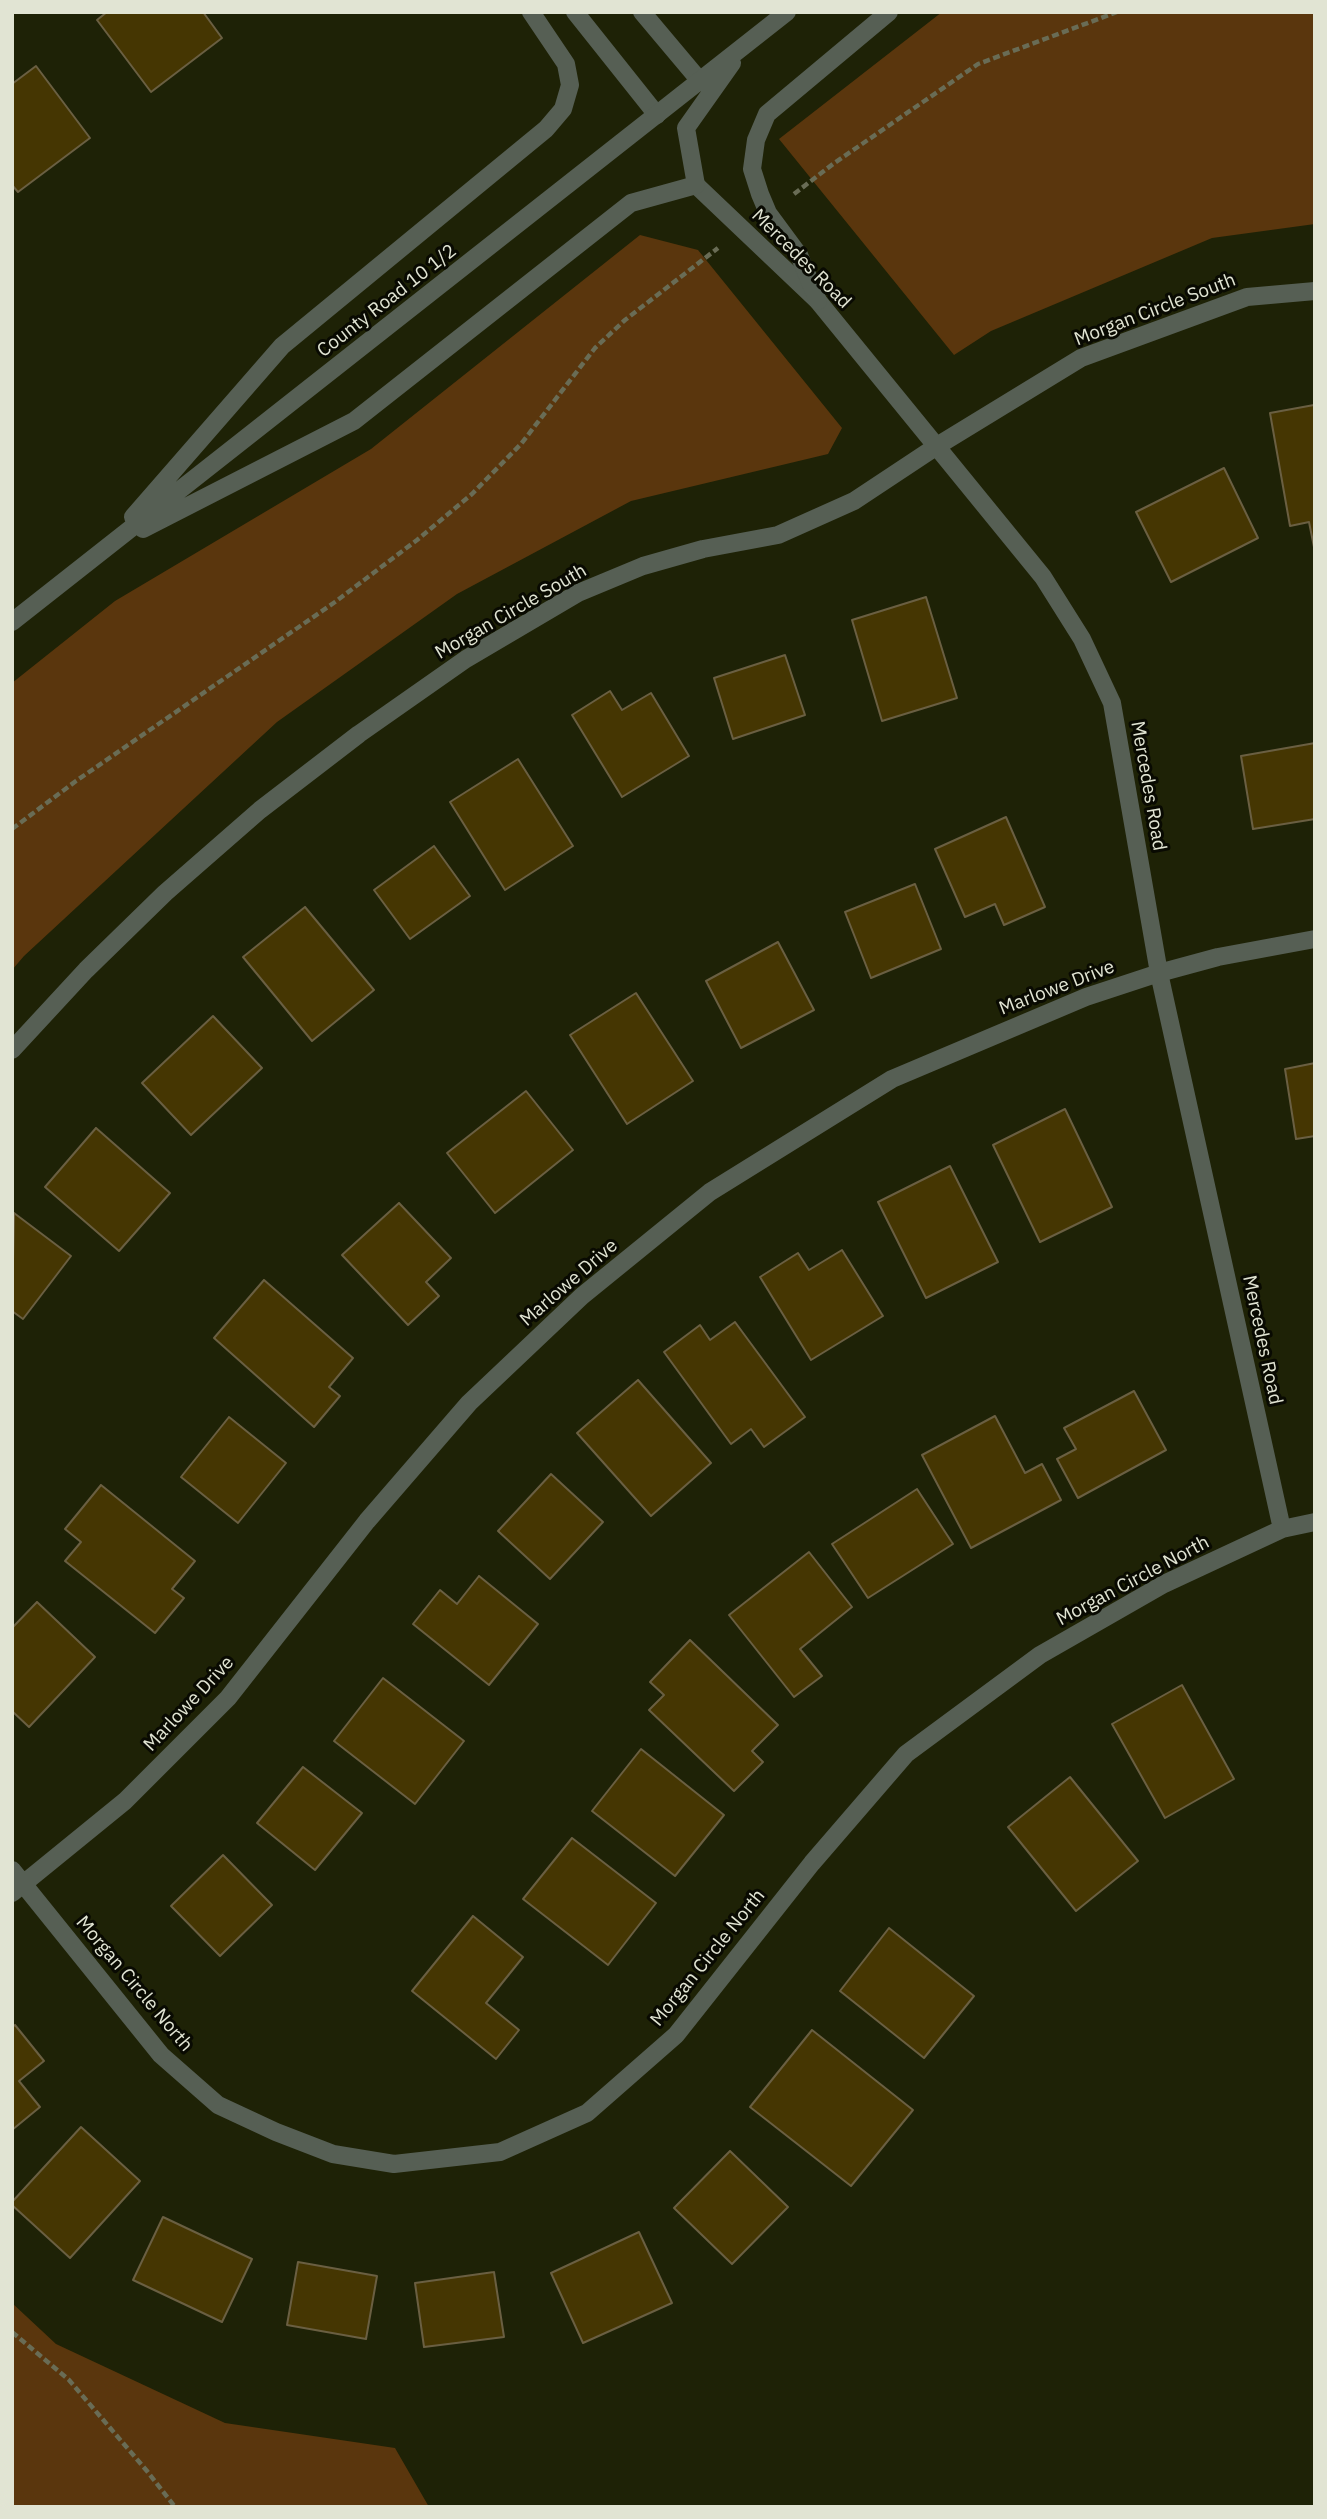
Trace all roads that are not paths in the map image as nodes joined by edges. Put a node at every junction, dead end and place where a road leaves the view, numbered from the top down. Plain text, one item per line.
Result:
1 (531, 12) edge
2 (575, 12) edge
3 (642, 12) edge
4 (787, 12) edge
5 (889, 12) edge
6 (743, 47) junction
7 (700, 81) junction
8 (657, 115) junction
9 (696, 185) junction
10 (1315, 292) edge
11 (818, 301) junction
12 (937, 446) junction
13 (106, 549) junction
14 (12, 622) edge
15 (1315, 939) edge
16 (1159, 972) junction
17 (12, 1049) edge
18 (1315, 1522) edge
19 (1282, 1529) junction
20 (12, 1870) edge
21 (18, 1889) edge

1 - 13 street
2 - 8 street
3 - 7 street
4 - 6 street, County Road 10 1/2
5 - 11 street
6 - 7 street, County Road 10 1/2
6 - 9 street
7 - 8 street, County Road 10 1/2
8 - 13 street, County Road 10 1/2
9 - 11 street, Mercedes Road
9 - 13 street
10 - 12 street, Morgan Circle South
11 - 12 street, Mercedes Road
12 - 16 street, Mercedes Road
12 - 17 street, Morgan Circle South
13 - 14 street, County Road 10 1/2
15 - 16 street, Marlowe Drive
16 - 19 street, Mercedes Road
16 - 21 street, Marlowe Drive
18 - 19 street, Morgan Circle North
19 - 21 street, Morgan Circle North
20 - 21 street

